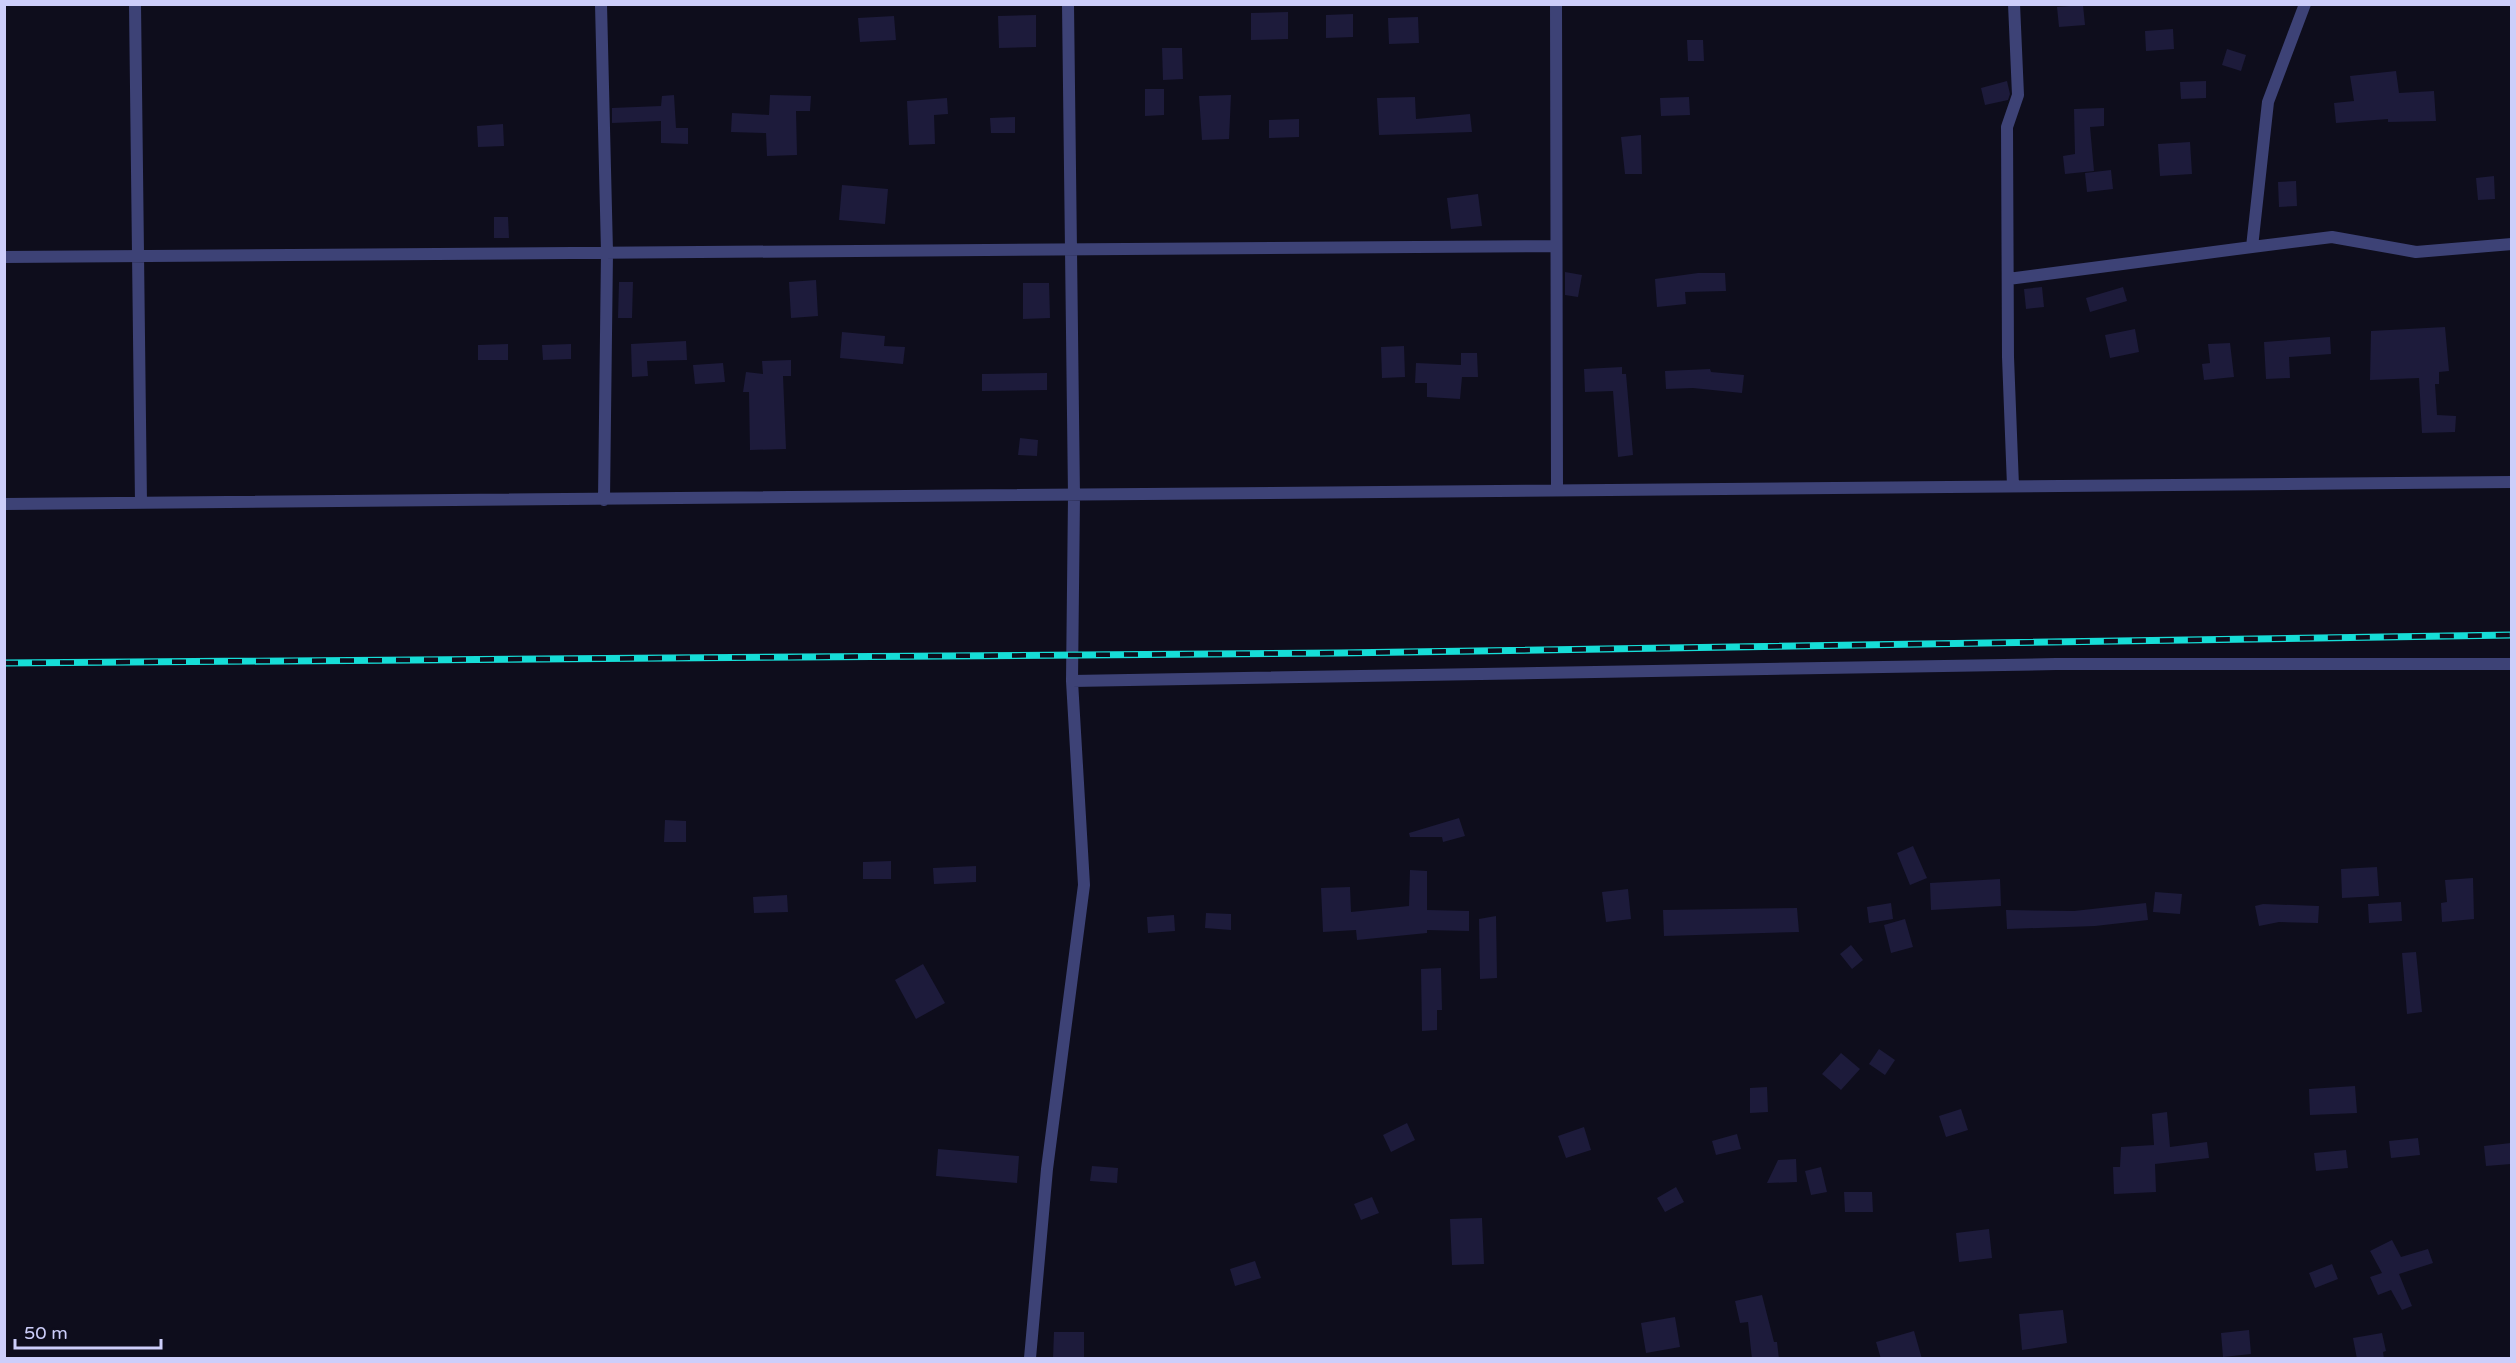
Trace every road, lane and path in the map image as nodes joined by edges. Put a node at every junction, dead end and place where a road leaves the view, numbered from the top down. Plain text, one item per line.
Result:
1 (135, 4) edge
2 (602, 4) edge
3 (1068, 4) edge
4 (1556, 4) edge
5 (2014, 4) edge
6 (2305, 4) edge
7 (2511, 244) edge
8 (1556, 246) junction
9 (2252, 247) junction
10 (1072, 248) junction
11 (607, 252) junction
12 (138, 256) junction
13 (4, 257) edge
14 (2008, 279) junction
15 (2511, 482) edge
16 (2013, 486) junction
17 (1557, 490) junction
18 (1074, 496) junction
19 (604, 500) junction
20 (141, 503) junction
21 (4, 504) edge
22 (2511, 664) edge
23 (1072, 681) junction
24 (1030, 1359) edge

1 - 12 street
2 - 11 street
3 - 10 street
4 - 8 street
5 - 14 street
6 - 9 street
7 - 9 street
8 - 10 street
8 - 17 street
9 - 14 street
10 - 11 street
10 - 18 street
11 - 12 street
11 - 19 street
12 - 13 street
12 - 20 street
14 - 16 street
15 - 16 street
16 - 17 street
17 - 18 street
18 - 19 street
18 - 23 street
19 - 20 street
20 - 21 street
22 - 23 street
23 - 24 street

